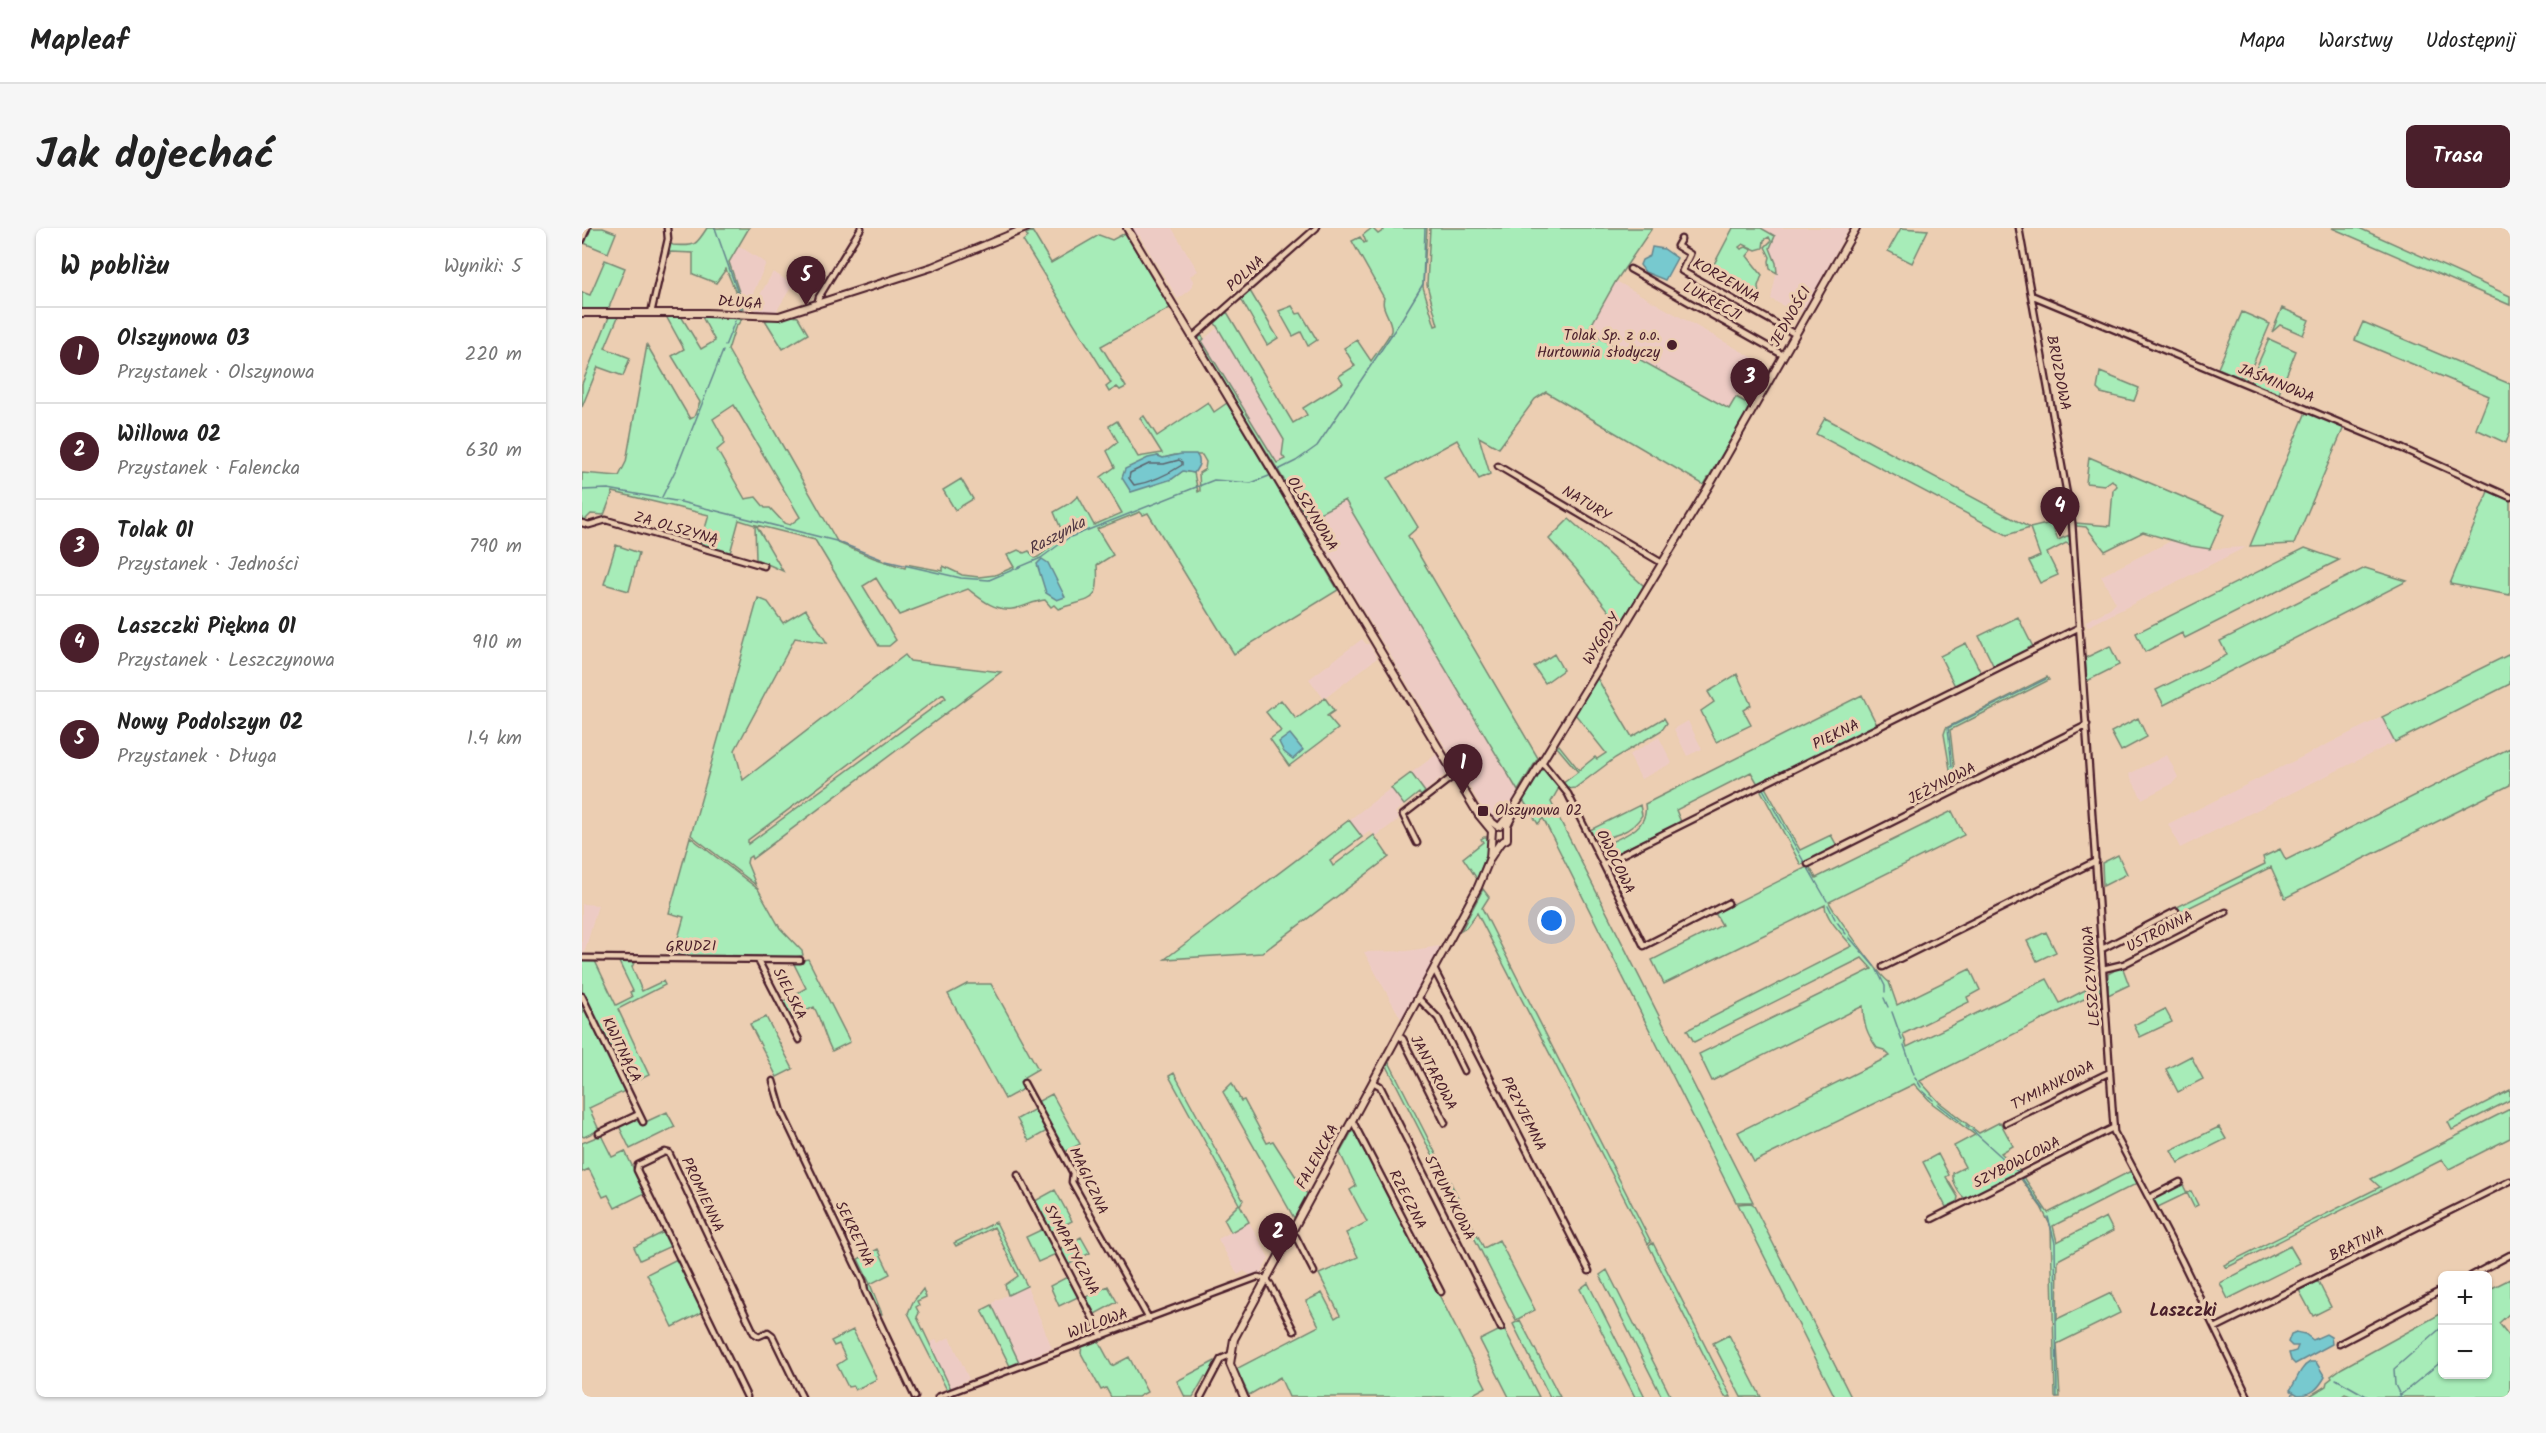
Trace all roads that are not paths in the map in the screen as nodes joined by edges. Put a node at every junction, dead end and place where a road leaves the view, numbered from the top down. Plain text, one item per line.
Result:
1 (587, 228) edge
2 (667, 228) edge
3 (861, 228) edge
4 (1026, 228) edge
5 (1127, 228) edge
6 (1316, 228) edge
7 (1856, 228) edge
8 (2019, 228) edge
9 (1681, 239) dead end
10 (582, 240) edge
11 (1630, 269) dead end
12 (2031, 295) junction
13 (817, 305) junction
14 (651, 313) junction
15 (582, 314) edge
16 (1795, 334) junction
17 (1192, 338) junction
18 (1783, 356) junction
19 (1498, 466) dead end
20 (1712, 481) joint
21 (2510, 496) edge
22 (2072, 522) joint
23 (582, 523) edge
24 (1662, 563) junction
25 (764, 566) dead end
26 (2080, 627) junction
27 (2087, 725) junction
28 (1542, 762) junction
29 (1456, 774) junction
30 (1512, 811) junction
31 (1496, 827) junction
32 (1507, 830) junction
33 (1496, 841) junction
34 (1417, 843) dead end
35 (2096, 861) junction
36 (1603, 864) junction
37 (1808, 864) dead end
38 (1728, 903) dead end
39 (2176, 911) dead end
40 (2226, 912) dead end
41 (2102, 949) junction
42 (582, 958) edge
43 (758, 960) junction
44 (800, 960) dead end
45 (1435, 967) junction
46 (1883, 967) dead end
47 (2103, 969) junction
48 (582, 996) edge
49 (1418, 998) junction
50 (1398, 1035) junction
51 (799, 1040) dead end
52 (1464, 1071) dead end
53 (2110, 1072) junction
54 (773, 1081) dead end
55 (1373, 1082) junction
56 (1024, 1083) dead end
57 (639, 1114) junction
58 (1352, 1120) junction
59 (643, 1122) dead end
60 (1445, 1123) dead end
61 (2006, 1123) dead end
62 (2113, 1128) junction
63 (599, 1133) dead end
64 (1018, 1175) dead end
65 (2510, 1181) edge
66 (2180, 1182) dead end
67 (2149, 1198) junction
68 (1932, 1219) dead end
69 (1291, 1233) junction
70 (2510, 1255) edge
71 (1589, 1271) dead end
72 (2479, 1271) edge
73 (1314, 1272) dead end
74 (1266, 1279) junction
75 (1441, 1292) dead end
76 (2438, 1292) edge
77 (1149, 1319) junction
78 (1502, 1328) dead end
79 (2215, 1328) junction
80 (1294, 1331) dead end
81 (1102, 1336) junction
82 (2339, 1344) dead end
83 (1230, 1355) junction
84 (747, 1397) edge
85 (801, 1397) edge
86 (915, 1397) edge
87 (938, 1397) edge
88 (1201, 1397) edge
89 (1244, 1397) edge
90 (2248, 1397) edge

1 - 10 street
2 - 14 street
3 - 13 street
4 - 13 street, DŁUGA
5 - 17 street, OLSZYNOWA
6 - 17 street, POLNA
7 - 16 street, JEDNOŚCI
8 - 12 street, BRUZDOWA
9 - 16 street, KORZENNA
11 - 18 street, LUKRECJI
12 - 21 street, JAŚMINOWA
12 - 22 street, BRUZDOWA
13 - 14 street, DŁUGA
14 - 15 street, DŁUGA
16 - 18 street, JEDNOŚCI
17 - 29 street, OLSZYNOWA
18 - 20 street, JEDNOŚCI
19 - 24 street, NATURY
20 - 24 street, WYGODY
22 - 26 street, LESZCZYNOWA
23 - 25 street, ZA OLSZYNĄ
24 - 28 street, WYGODY
26 - 27 street, LESZCZYNOWA
26 - 36 street, PIĘKNA
27 - 35 street, LESZCZYNOWA
27 - 37 street, JEŻYNOWA
28 - 30 street, WYGODY
28 - 36 street, OWOCOWA
29 - 31 street, OLSZYNOWA
29 - 34 street
30 - 31 street, WYGODY
30 - 32 street, WYGODY
31 - 32 street, OLSZYNOWA
31 - 33 street
32 - 33 street, WYGODY
33 - 45 street
35 - 41 street, LESZCZYNOWA
35 - 46 street
36 - 38 street, OWOCOWA
39 - 41 street
40 - 47 street, USTRONNA
41 - 47 street, LESZCZYNOWA
42 - 43 street, GRUDZI
43 - 44 street, GRUDZI
43 - 51 street, SIELSKA
45 - 49 street, FALENCKA
45 - 71 street, PRZYJEMNA
47 - 53 street, LESZCZYNOWA
48 - 57 street, KWITNĄCA
49 - 50 street, FALENCKA
49 - 52 street
50 - 55 street, FALENCKA
50 - 60 street, JANTAROWA
53 - 61 street, TYMIANKOWA
53 - 62 street, LESZCZYNOWA
54 - 86 street, SEKRETNA
55 - 58 street, FALENCKA
55 - 78 street, STRUMYKOWA
56 - 77 street, MAGICZNA
57 - 59 street, KWITNĄCA
57 - 63 street
58 - 69 street, FALENCKA
58 - 75 street, RZECZNA
62 - 67 street, LESZCZYNOWA
62 - 68 street, SZYBOWCOWA
64 - 81 street, SYMPATYCZNA
65 - 79 street, BRATNIA
66 - 67 street
67 - 79 street, LESZCZYNOWA
69 - 73 street
69 - 74 street, FALENCKA
70 - 72 street
74 - 77 street, WILLOWA
74 - 80 street
74 - 83 street, FALENCKA
76 - 82 street
77 - 81 street, WILLOWA
79 - 90 street, LESZCZYNOWA
81 - 87 street, WILLOWA
83 - 88 street
83 - 89 street
84 - 85 street, PROMIENNA

